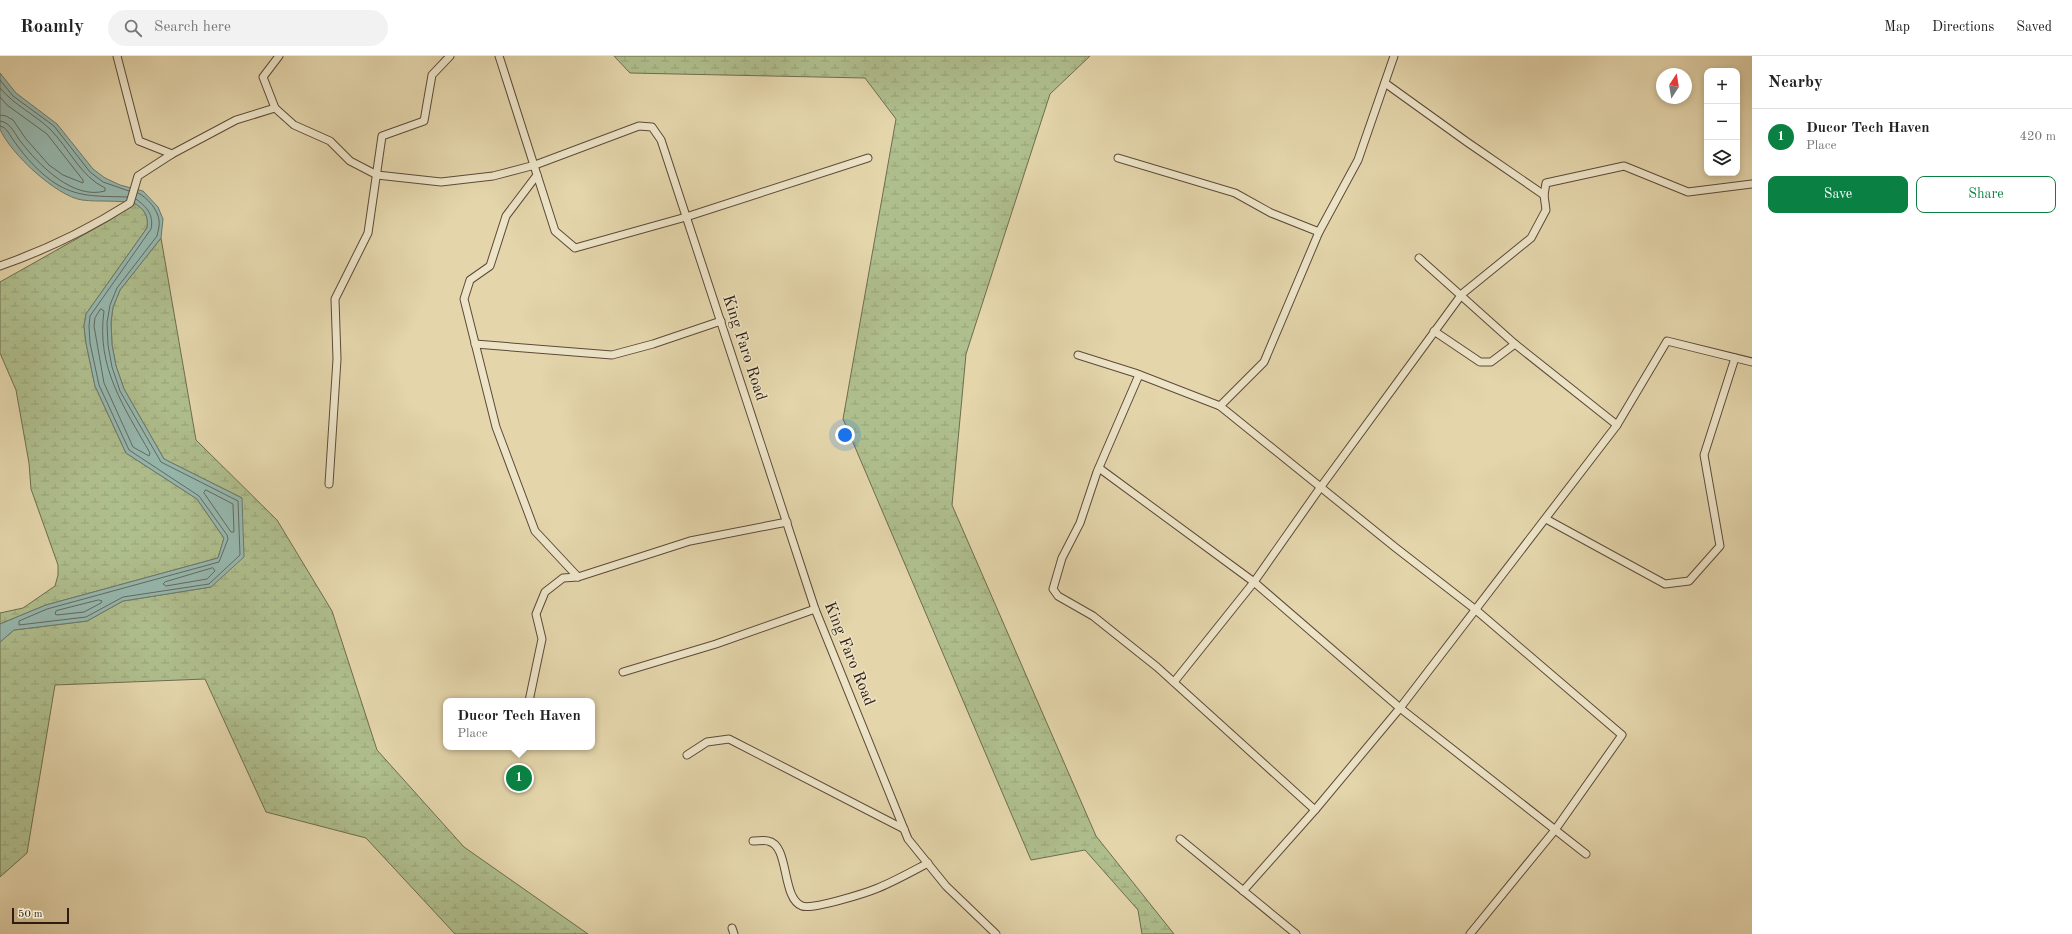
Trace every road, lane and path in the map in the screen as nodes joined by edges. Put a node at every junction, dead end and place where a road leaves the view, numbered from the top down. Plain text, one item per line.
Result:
1 (117, 56) edge
2 (279, 56) edge
3 (450, 56) edge
4 (500, 56) edge
5 (1394, 56) edge
6 (1385, 83) junction
7 (275, 108) junction
8 (172, 154) junction
9 (868, 158) dead end
10 (1118, 158) dead end
11 (535, 165) junction
12 (376, 175) junction
13 (537, 176) junction
14 (1752, 184) edge
15 (1544, 195) junction
16 (686, 217) junction
17 (1319, 232) junction
18 (1419, 258) dead end
19 (0, 266) edge
20 (1462, 294) junction
21 (720, 321) junction
22 (1434, 331) junction
23 (475, 344) junction
24 (1515, 344) junction
25 (1078, 354) dead end
26 (1735, 358) junction
27 (1752, 362) edge
28 (1139, 375) junction
29 (1220, 406) junction
30 (1617, 425) junction
31 (1099, 468) junction
32 (329, 484) dead end
33 (1320, 488) junction
34 (1546, 519) junction
35 (786, 522) junction
36 (578, 577) junction
37 (1254, 582) junction
38 (815, 610) junction
39 (1476, 610) junction
40 (623, 672) dead end
41 (1174, 682) junction
42 (529, 698) edge
43 (1400, 708) junction
44 (688, 755) dead end
45 (1315, 810) junction
46 (904, 828) junction
47 (1555, 830) junction
48 (1180, 839) dead end
49 (753, 841) dead end
50 (1586, 854) dead end
51 (928, 863) junction
52 (1243, 891) junction
53 (996, 934) edge
54 (1296, 934) edge
55 (1470, 934) edge

1 - 8 street
2 - 7 street
3 - 12 street
4 - 11 street
5 - 6 street
6 - 15 street
6 - 17 street
7 - 8 street
7 - 12 street, King Faro Road
8 - 19 street
9 - 16 street
10 - 17 street
11 - 12 street, King Faro Road
11 - 13 street
11 - 16 street, King Faro Road
12 - 32 street
13 - 16 street
13 - 23 street
14 - 15 street
15 - 20 street
16 - 21 street, King Faro Road
17 - 29 street
18 - 20 street
20 - 22 street
20 - 24 street
21 - 23 street
21 - 35 street, King Faro Road
22 - 24 street
22 - 33 street
23 - 36 street
24 - 30 street
25 - 28 street
26 - 27 street
26 - 30 street
26 - 34 street
28 - 29 street
28 - 31 street
29 - 33 street
30 - 34 street
31 - 37 street
31 - 41 street
33 - 37 street
33 - 39 street
34 - 39 street
35 - 36 street
35 - 38 street, King Faro Road
36 - 42 street
37 - 41 street
37 - 43 street
38 - 40 street
38 - 46 street, King Faro Road
39 - 43 street
39 - 47 street
41 - 45 street
43 - 45 street
43 - 47 street
44 - 46 street
45 - 52 street
46 - 51 street, King Faro Road
47 - 50 street
47 - 55 street
48 - 52 street
49 - 51 street
51 - 53 street, King Faro Road
52 - 54 street

